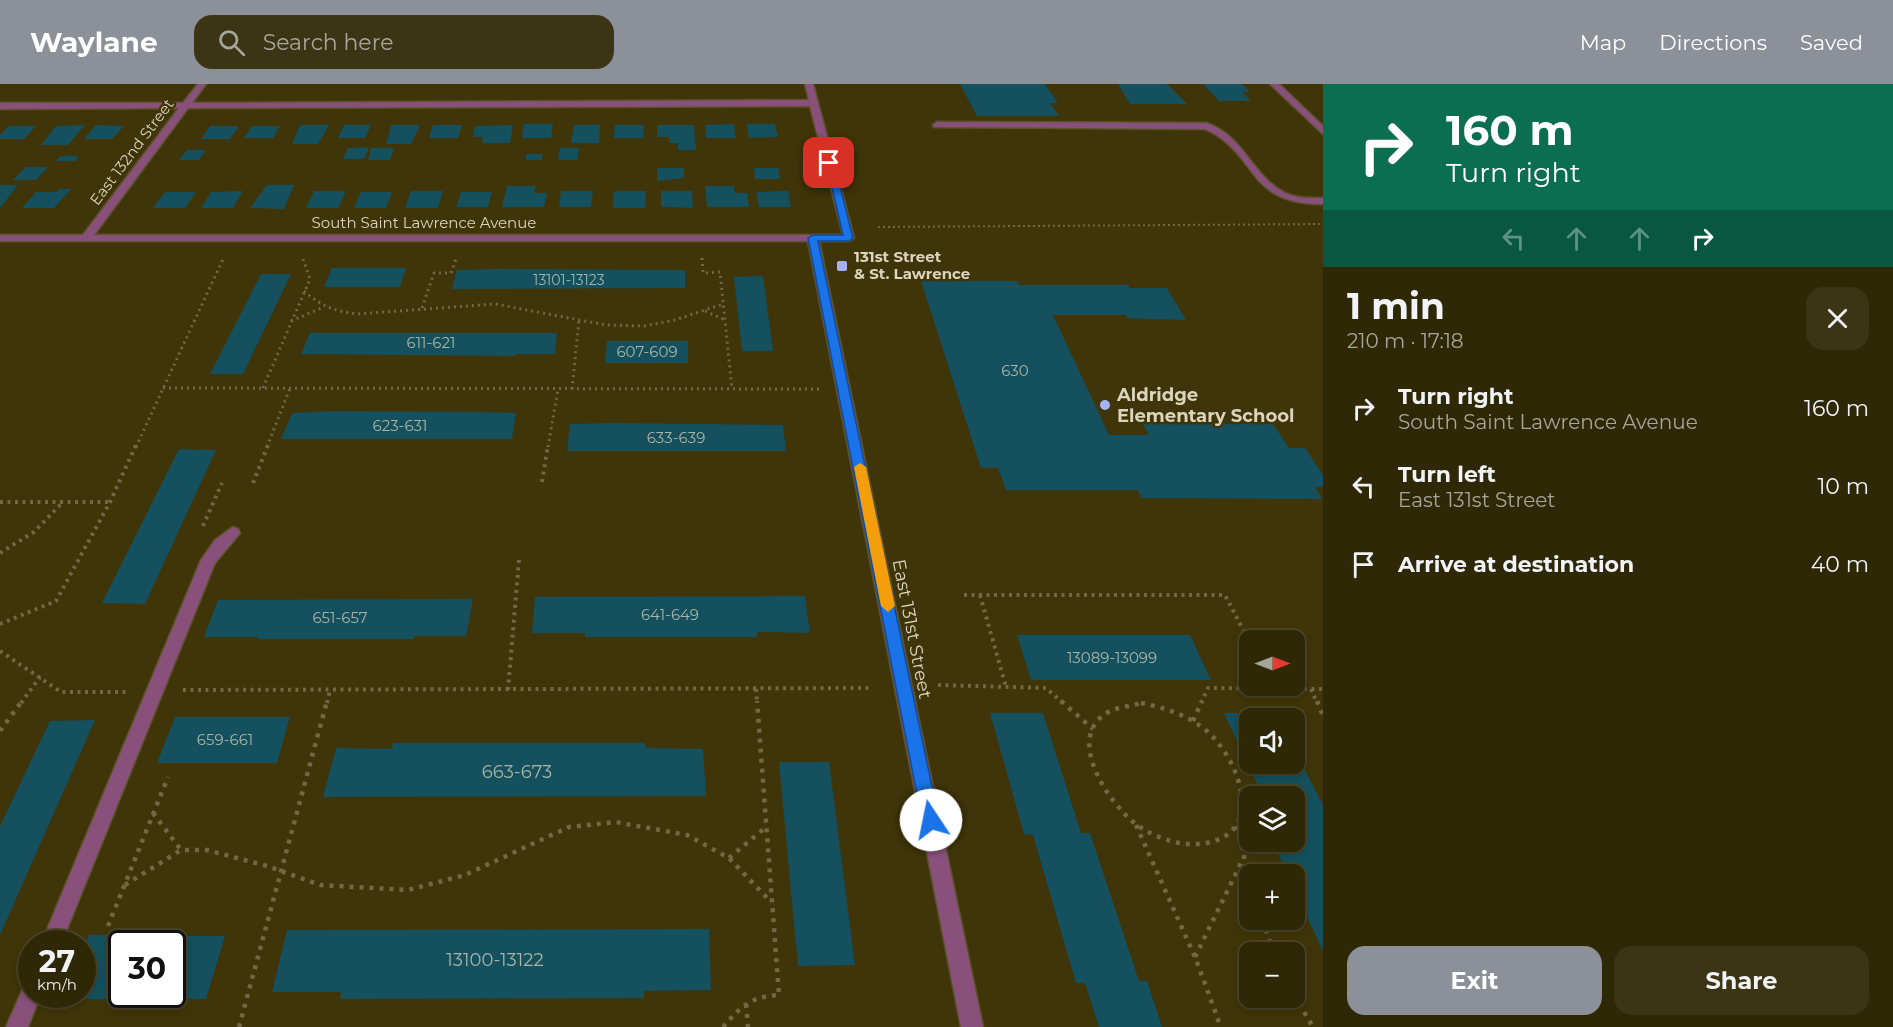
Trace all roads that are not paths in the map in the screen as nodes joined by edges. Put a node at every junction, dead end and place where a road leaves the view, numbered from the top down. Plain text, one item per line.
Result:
1 (202, 84) edge
2 (809, 84) edge
3 (1274, 84) edge
4 (814, 104) junction
5 (186, 105) junction
6 (0, 106) edge
7 (937, 125) dead end
8 (1323, 131) edge
9 (1323, 201) edge
10 (0, 238) edge
11 (86, 238) junction
12 (813, 238) junction
13 (233, 533) dead end
14 (57, 930) edge
15 (24, 1008) edge
16 (16, 1027) edge
17 (972, 1027) edge

1 - 5 street, East 132nd Street
2 - 4 street
3 - 8 street
4 - 5 street
4 - 12 street, South Saint Lawrence Avenue
5 - 6 street
5 - 11 street, East 132nd Street
7 - 9 street
10 - 11 street, South Saint Lawrence Avenue
11 - 12 street, South Saint Lawrence Avenue
12 - 17 street, East 131st Street
13 - 14 street
15 - 16 street

